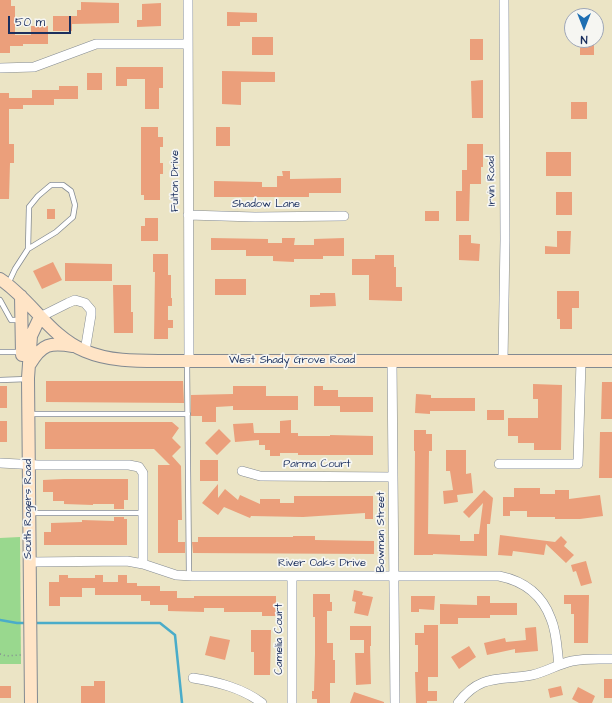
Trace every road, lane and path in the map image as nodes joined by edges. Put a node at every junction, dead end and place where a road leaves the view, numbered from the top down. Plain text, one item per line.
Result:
1 (188, 0) edge
2 (504, 0) edge
3 (187, 44) junction
4 (0, 68) edge
5 (188, 216) junction
6 (344, 216) dead end
7 (28, 249) junction
8 (4, 281) edge
9 (21, 296) junction
10 (0, 300) edge
11 (40, 317) junction
12 (22, 320) junction
13 (80, 348) junction
14 (0, 352) edge
15 (22, 352) junction
16 (188, 361) junction
17 (392, 361) junction
18 (503, 361) junction
19 (580, 361) junction
20 (612, 361) edge
21 (28, 373) junction
22 (0, 380) edge
23 (28, 414) junction
24 (188, 414) junction
25 (0, 463) edge
26 (29, 464) junction
27 (499, 464) dead end
28 (242, 471) dead end
29 (393, 477) junction
30 (29, 512) junction
31 (143, 513) junction
32 (30, 562) junction
33 (143, 564) junction
34 (190, 576) junction
35 (292, 576) junction
36 (394, 576) junction
37 (0, 654) edge
38 (31, 655) junction
39 (612, 659) edge
40 (559, 665) junction
41 (193, 678) dead end
42 (31, 703) edge
43 (262, 703) edge
44 (292, 703) edge
45 (395, 703) edge
46 (458, 703) edge

1 - 3 street, Fulton Drive
2 - 18 street, Irvin Road
3 - 4 street
3 - 5 street, Fulton Drive
5 - 6 street, Shadow Lane
5 - 16 street, Fulton Drive
7 - 7 lane
7 - 8 lane
8 - 9 main road, West Shady Grove Road
9 - 11 main road, West Shady Grove Road
9 - 12 main road
10 - 12 lane
11 - 13 main road, West Shady Grove Road
11 - 13 street
11 - 21 main road, South Rogers Road
12 - 15 main road
13 - 16 main road, West Shady Grove Road
13 - 21 main road
14 - 15 lane
15 - 21 main road
16 - 17 main road, West Shady Grove Road
16 - 24 lane
17 - 18 main road, West Shady Grove Road
17 - 29 street, Bowman Street
18 - 19 main road, West Shady Grove Road
19 - 20 main road, West Shady Grove Road
19 - 27 street
21 - 22 lane
21 - 23 main road, South Rogers Road
23 - 24 lane
23 - 26 main road, South Rogers Road
24 - 34 lane
25 - 26 street
26 - 30 main road, South Rogers Road
26 - 31 street
28 - 29 street, Parma Court
29 - 36 street, Bowman Street
30 - 31 lane
30 - 32 main road, South Rogers Road
31 - 33 street
32 - 33 street, River Oaks Drive
32 - 38 main road, South Rogers Road
33 - 34 street, River Oaks Drive
34 - 35 street, River Oaks Drive
35 - 36 street, River Oaks Drive
35 - 44 street, Camelia Court
36 - 40 street, River Oaks Drive
36 - 45 street, Bowman Street
37 - 38 path
38 - 42 main road, South Rogers Road
39 - 40 street
40 - 46 street
41 - 43 street

